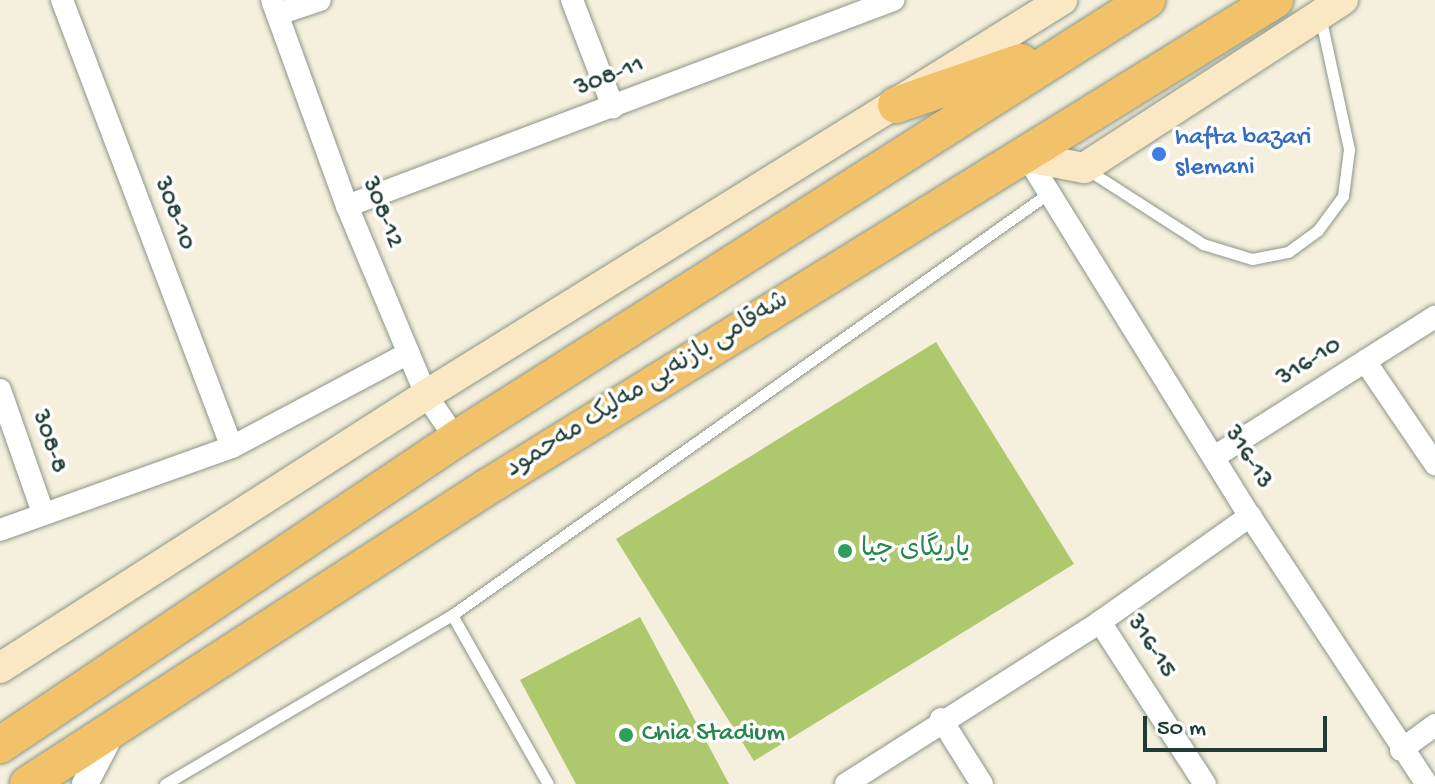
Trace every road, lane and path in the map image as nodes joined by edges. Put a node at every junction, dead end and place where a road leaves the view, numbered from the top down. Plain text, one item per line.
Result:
1 (62, 0) edge
2 (320, 0) edge
3 (572, 0) edge
4 (893, 0) edge
5 (1062, 0) edge
6 (1147, 0) edge
7 (1275, 0) edge
8 (275, 7) edge
9 (1332, 7) edge
10 (1076, 43) junction
11 (896, 105) junction
12 (613, 107) junction
13 (1027, 157) junction
14 (1084, 168) junction
15 (1049, 193) junction
16 (347, 206) junction
17 (1435, 317) edge
18 (409, 353) junction
19 (1365, 361) junction
20 (0, 390) edge
21 (426, 395) junction
22 (456, 439) junction
23 (232, 447) junction
24 (1214, 457) junction
25 (1435, 464) edge
26 (43, 513) junction
27 (1250, 516) junction
28 (0, 530) edge
29 (452, 615) junction
30 (1100, 622) junction
31 (0, 668) edge
32 (941, 719) junction
33 (1435, 725) edge
34 (117, 727) junction
35 (0, 745) edge
36 (1401, 750) junction
37 (28, 784) edge
38 (85, 784) edge
39 (165, 784) edge
40 (548, 784) edge
41 (846, 784) edge
42 (982, 784) edge
43 (1205, 784) edge
44 (1427, 784) edge

1 - 23 street, 308-10
2 - 8 street
3 - 12 street
4 - 12 street, 308-11
5 - 11 main road
6 - 10 highway
7 - 13 highway, شەقامی بازنەیی مەلیک مەحمود
8 - 16 street, 308-12
9 - 14 main road
9 - 14 lane
10 - 11 highway
10 - 22 highway
11 - 21 main road
12 - 16 street, 308-11
13 - 14 main road
13 - 15 street, 316-13
13 - 34 highway, شەقامی بازنەیی مەلیک مەحمود
15 - 24 street, 316-13
15 - 29 lane
16 - 18 street, 308-12
17 - 19 street, 316-10
18 - 21 street, 308-12
18 - 23 street
19 - 24 street, 316-10
19 - 25 street
20 - 26 street, 308-8
21 - 22 street, 308-12
21 - 31 main road
22 - 35 highway
23 - 26 street
24 - 27 street, 316-13
26 - 28 street
27 - 30 street
27 - 36 street, 316-13
29 - 39 lane
29 - 40 lane
30 - 32 street
30 - 43 street, 316-15
32 - 41 street
32 - 42 street
33 - 36 street
34 - 37 highway, شەقامی بازنەیی مەلیک مەحمود
34 - 38 street
36 - 44 street, 316-13

